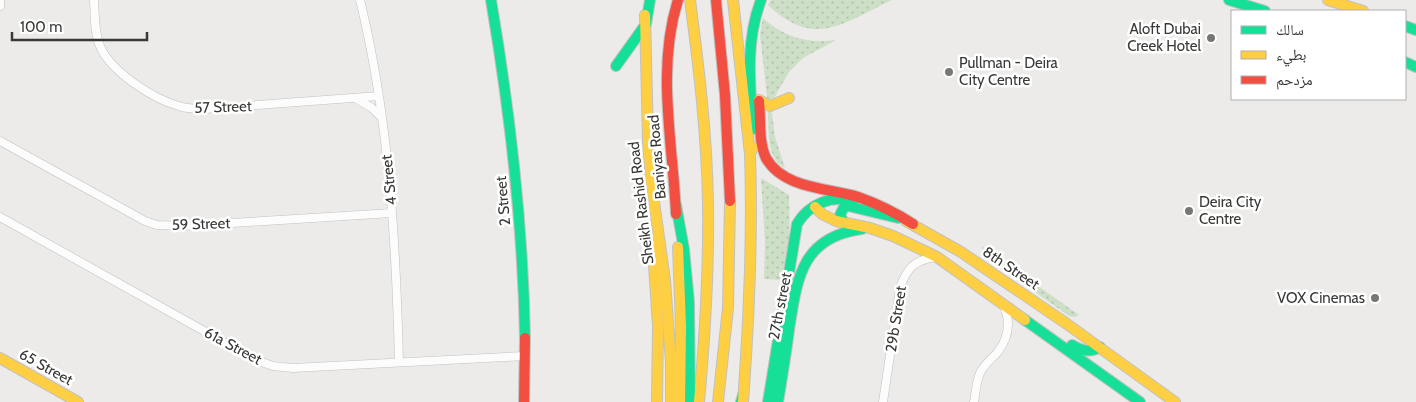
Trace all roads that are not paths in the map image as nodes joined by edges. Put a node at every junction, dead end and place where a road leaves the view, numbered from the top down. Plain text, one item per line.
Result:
1 (0, 0) edge
2 (94, 0) edge
3 (360, 0) edge
4 (491, 0) edge
5 (644, 0) edge
6 (650, 0) edge
7 (678, 0) edge
8 (690, 0) edge
9 (716, 0) edge
10 (734, 0) edge
11 (761, 0) edge
12 (1229, 0) edge
13 (1238, 0) edge
14 (1328, 0) edge
15 (0, 6) edge
16 (1262, 10) edge
17 (1360, 10) edge
18 (756, 14) junction
19 (646, 24) junction
20 (616, 66) dead end
21 (379, 96) junction
22 (355, 98) junction
23 (790, 98) dead end
24 (759, 100) junction
25 (381, 117) junction
26 (0, 141) edge
27 (750, 154) junction
28 (676, 205) junction
29 (815, 207) junction
30 (392, 213) junction
31 (0, 217) edge
32 (656, 219) junction
33 (902, 219) junction
34 (844, 223) junction
35 (913, 224) junction
36 (870, 228) junction
37 (937, 257) junction
38 (991, 294) junction
39 (1002, 302) junction
40 (1100, 347) junction
41 (725, 355) junction
42 (525, 356) junction
43 (0, 358) edge
44 (399, 362) junction
45 (742, 400) edge
46 (78, 402) edge
47 (524, 402) edge
48 (657, 402) edge
49 (670, 402) edge
50 (680, 402) edge
51 (690, 402) edge
52 (699, 402) edge
53 (718, 402) edge
54 (725, 402) edge
55 (768, 402) edge
56 (778, 402) edge
57 (883, 402) edge
58 (974, 402) edge
59 (1140, 402) edge
60 (1175, 402) edge

1 - 15 street
2 - 22 street, 57 Street
3 - 21 street, 4 Street
4 - 42 main road, 2 Street
5 - 19 main road, Sheikh Rashid Road
6 - 19 main road
7 - 28 main road, Baniyas Road
8 - 52 main road
9 - 41 main road
10 - 27 main road
11 - 18 main road
12 - 16 main road
13 - 16 main road
14 - 17 main road
18 - 24 main road
18 - 27 main road
19 - 20 main road
19 - 32 main road, Sheikh Rashid Road
21 - 22 street, 57 Street
21 - 25 street, 4 Street
22 - 25 street
23 - 24 main road
24 - 35 main road
25 - 30 street, 4 Street
26 - 30 street, 59 Street
27 - 45 main road
28 - 50 main road, Baniyas Road
28 - 51 main road
29 - 33 main road, 8th Street
29 - 34 main road
29 - 55 main road, 8th Street
30 - 44 street, 4 Street
31 - 44 street, 61a Street
32 - 48 main road
32 - 49 main road, Sheikh Rashid Road
33 - 34 main road
33 - 35 main road, 8th Street
34 - 36 main road
35 - 40 main road, 8th Street
36 - 37 main road
36 - 56 main road, 27th street
37 - 38 main road
37 - 57 street, 29b Street
38 - 39 main road
38 - 40 main road
39 - 58 street
39 - 59 main road
40 - 60 main road, 8th Street
41 - 53 main road
41 - 54 main road
42 - 44 street, 61a Street
42 - 47 main road, 2 Street
43 - 46 main road, 65 Street

